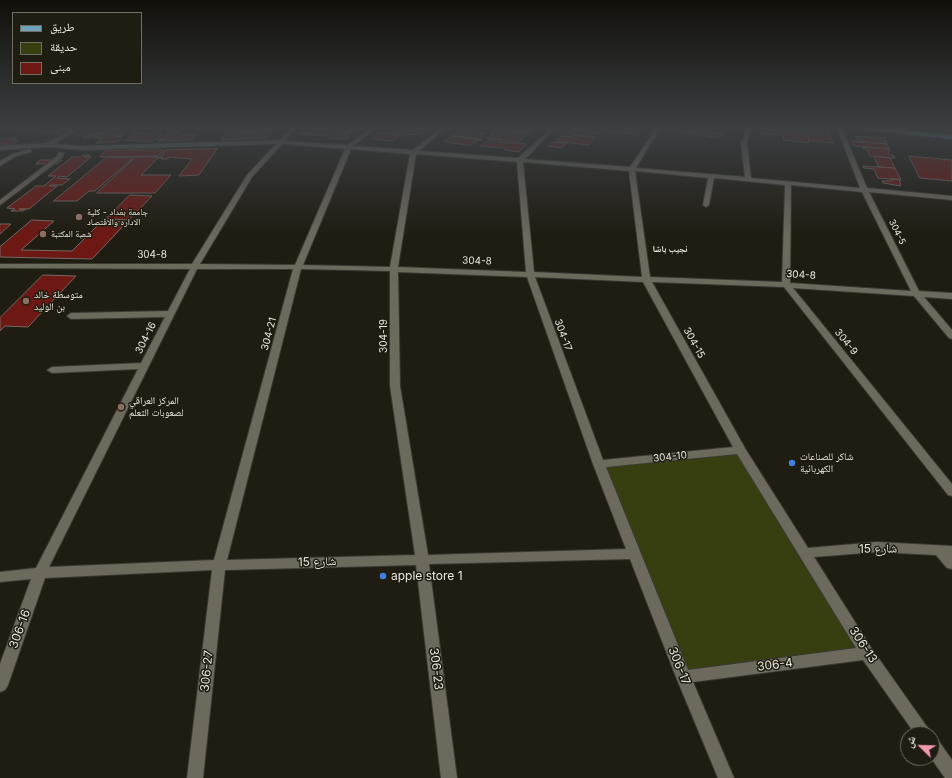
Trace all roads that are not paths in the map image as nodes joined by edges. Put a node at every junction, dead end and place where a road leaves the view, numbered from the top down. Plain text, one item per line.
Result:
1 (51, 164) edge
2 (259, 164) edge
3 (341, 164) edge
4 (411, 164) edge
5 (520, 164) edge
6 (574, 164) edge
7 (635, 164) edge
8 (746, 164) edge
9 (854, 164) edge
10 (632, 169) junction
11 (711, 176) junction
12 (748, 180) junction
13 (788, 183) junction
14 (864, 190) junction
15 (952, 198) edge
16 (0, 204) edge
17 (706, 205) dead end
18 (0, 266) edge
19 (195, 266) junction
20 (298, 267) junction
21 (394, 269) junction
22 (530, 274) junction
23 (646, 279) junction
24 (786, 285) junction
25 (916, 293) junction
26 (952, 296) edge
27 (171, 314) junction
28 (71, 316) dead end
29 (952, 336) edge
30 (144, 366) junction
31 (52, 370) dead end
32 (740, 450) junction
33 (599, 464) junction
34 (952, 492) edge
35 (946, 551) edge
36 (805, 553) junction
37 (634, 554) junction
38 (422, 559) junction
39 (952, 564) edge
40 (219, 565) junction
41 (40, 573) junction
42 (0, 577) edge
43 (867, 653) junction
44 (683, 676) junction
45 (0, 685) edge
46 (918, 726) edge
47 (940, 757) edge
48 (952, 774) edge
49 (195, 778) edge
50 (449, 778) edge
51 (726, 778) edge

1 - 16 street
2 - 19 street, 304-16
3 - 20 street, 304-21
4 - 21 street, 304-19
5 - 22 street, 304-17
6 - 10 street
7 - 10 street
8 - 12 street
9 - 14 street, 304-5
10 - 11 street
10 - 23 street, 304-15
11 - 12 street
11 - 17 street
12 - 13 street
13 - 14 street
13 - 24 street
14 - 15 street
14 - 25 street, 304-5
18 - 19 street, 304-8
19 - 20 street, 304-8
19 - 27 street, 304-16
20 - 21 street, 304-8
20 - 40 street, 304-21
21 - 22 street, 304-8
21 - 38 street, 304-19
22 - 23 street, 304-8
22 - 33 street, 304-17
23 - 24 street, 304-8
23 - 32 street, 304-15
24 - 25 street, 304-8
24 - 34 street, 304-9
25 - 26 street, 304-8
25 - 29 street, 304-5
27 - 28 street
27 - 30 street, 304-16
30 - 31 street
30 - 41 street, 304-16
32 - 33 street, 304-10
32 - 36 street, 304-15
33 - 37 street, 304-17
35 - 36 street, شارع 15
35 - 39 street
36 - 43 street, 306-13
37 - 38 street, شارع 15
37 - 44 street, 306-17
38 - 40 street, شارع 15
38 - 50 street, 306-23
40 - 41 street, شارع 15
40 - 49 street, 306-27
41 - 42 street, شارع 15
41 - 45 street, 306-16
43 - 44 street, 306-4
43 - 46 street, 306-13
44 - 51 street, 306-17
47 - 48 street

